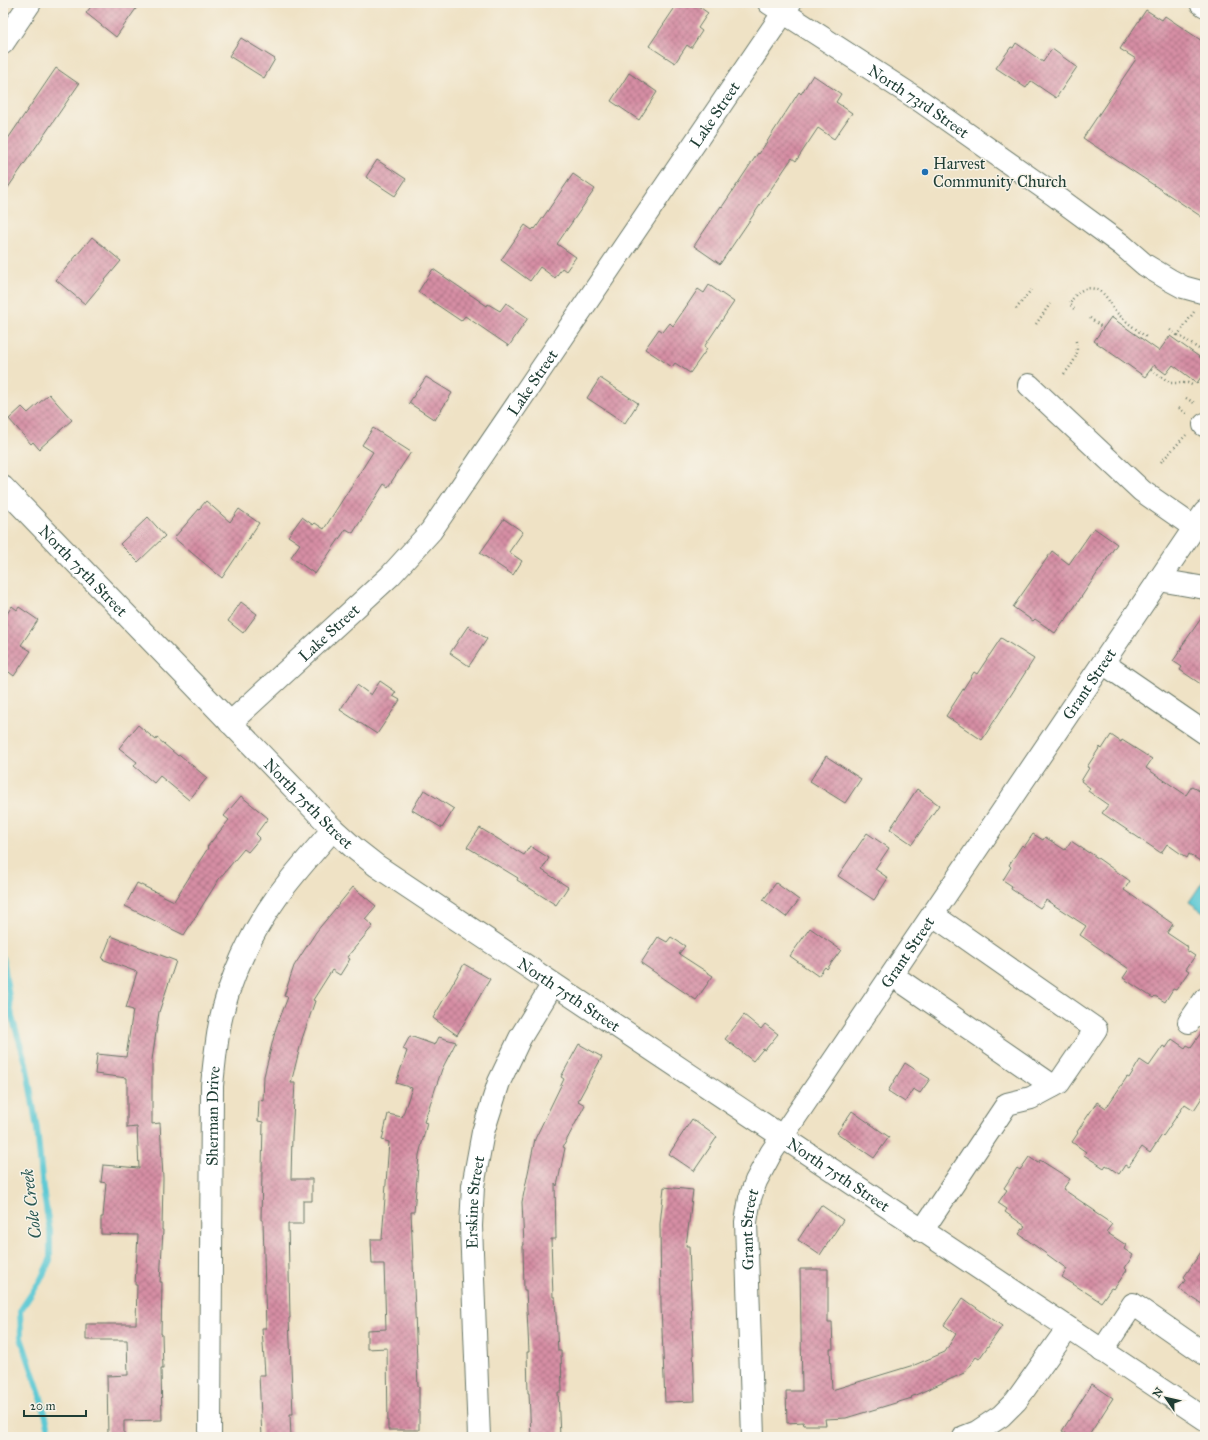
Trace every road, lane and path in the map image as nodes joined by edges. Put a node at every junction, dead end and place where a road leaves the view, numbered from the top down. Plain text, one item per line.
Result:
1 (30, 3) edge
2 (1200, 3) edge
3 (781, 6) edge
4 (1205, 6) edge
5 (3, 43) edge
6 (1031, 290) dead end
7 (1200, 301) edge
8 (1050, 304) dead end
9 (1016, 309) dead end
10 (1074, 309) dead end
11 (1090, 318) dead end
12 (1036, 324) dead end
13 (1103, 328) dead end
14 (1170, 330) dead end
15 (1146, 337) dead end
16 (1177, 337) junction
17 (1075, 338) dead end
18 (1205, 353) edge
19 (1151, 370) dead end
20 (1064, 374) dead end
21 (1029, 385) dead end
22 (1192, 385) dead end
23 (1186, 398) dead end
24 (1203, 419) edge
25 (1180, 440) dead end
26 (1161, 462) dead end
27 (3, 488) edge
28 (1200, 520) edge
29 (1159, 580) junction
30 (1205, 588) edge
31 (1103, 663) junction
32 (230, 723) junction
33 (1205, 733) edge
34 (333, 829) junction
35 (933, 915) junction
36 (892, 975) junction
37 (553, 984) junction
38 (1205, 999) edge
39 (1189, 1022) dead end
40 (1053, 1086) junction
41 (783, 1137) junction
42 (922, 1230) junction
43 (1068, 1328) junction
44 (1102, 1351) junction
45 (1205, 1354) edge
46 (1205, 1419) edge
47 (210, 1437) edge
48 (479, 1437) edge
49 (753, 1437) edge
50 (964, 1437) edge

1 - 5 street
2 - 4 street
3 - 7 street, North 73rd Street
3 - 32 street, Lake Street
6 - 9 path
7 - 16 path
8 - 12 path
10 - 15 path
11 - 13 path
14 - 16 path
16 - 18 path
17 - 20 path
19 - 22 path
21 - 28 street
23 - 24 path
25 - 26 path
27 - 32 street, North 75th Street
28 - 29 street, Grant Street
29 - 30 street
29 - 31 street, Grant Street
31 - 33 street
31 - 35 street, Grant Street
32 - 34 street, North 75th Street
34 - 37 street, North 75th Street
34 - 47 street, Sherman Drive
35 - 36 street, Grant Street
35 - 40 street
36 - 40 street
36 - 41 street, Grant Street
37 - 41 street, North 75th Street
37 - 48 street, Erskine Street
38 - 39 street
40 - 42 street
41 - 42 street, North 75th Street
41 - 49 street, Grant Street
42 - 43 street, North 75th Street
43 - 44 street, North 75th Street
43 - 50 street
44 - 45 street
44 - 46 street, North 75th Street

